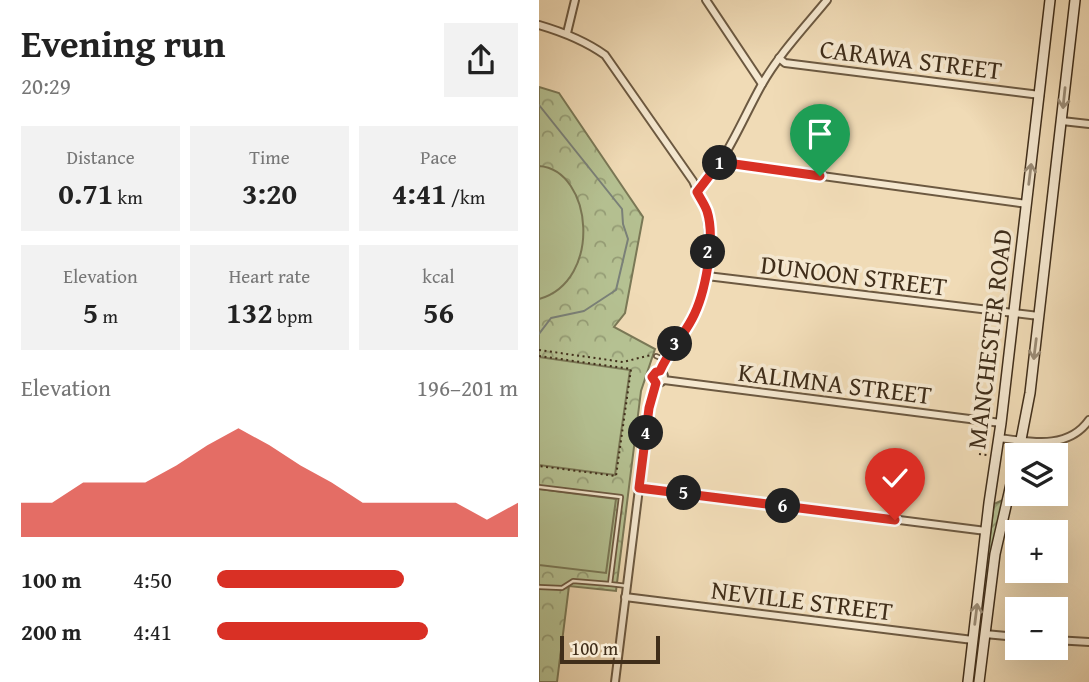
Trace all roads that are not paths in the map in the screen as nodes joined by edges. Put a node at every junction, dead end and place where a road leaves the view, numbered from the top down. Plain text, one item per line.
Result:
1 (575, 0) edge
2 (706, 0) edge
3 (827, 0) edge
4 (1051, 0) edge
5 (1075, 0) edge
6 (539, 24) edge
7 (568, 33) junction
8 (779, 58) junction
9 (762, 84) junction
10 (1039, 95) junction
11 (1062, 121) junction
12 (1089, 124) edge
13 (720, 162) junction
14 (697, 192) junction
15 (1027, 204) junction
16 (706, 276) junction
17 (1014, 314) junction
18 (1039, 316) junction
19 (656, 356) road end
20 (665, 360) junction
21 (660, 371) junction
22 (664, 380) junction
23 (656, 383) junction
24 (1089, 420) edge
25 (1001, 423) junction
26 (999, 438) junction
27 (1021, 440) junction
28 (1020, 443) edge
29 (539, 487) edge
30 (639, 488) junction
31 (1006, 506) edge
32 (986, 531) junction
33 (610, 584) junction
34 (627, 586) junction
35 (539, 587) edge
36 (625, 597) junction
37 (985, 634) junction
38 (1005, 636) edge
39 (973, 640) junction
40 (1068, 641) edge
41 (1089, 642) edge
42 (615, 682) edge
43 (968, 682) edge
44 (979, 682) edge

1 - 7 street
2 - 9 street
3 - 8 street
4 - 10 main road, MANCHESTER ROAD
5 -> 11 main road, MANCHESTER ROAD
6 - 7 street
7 - 14 street
8 - 9 street
8 - 10 street, CARAWA STREET
9 - 13 street
15 -> 10 main road, MANCHESTER ROAD
11 - 12 street
11 - 18 main road, MANCHESTER ROAD
13 - 14 street
13 - 15 street
14 - 16 street
15 - 17 main road, MANCHESTER ROAD
16 - 17 street, DUNOON STREET
16 - 20 street
17 - 18 street, DUNOON STREET
17 - 25 main road, MANCHESTER ROAD
18 -> 27 main road, MANCHESTER ROAD
19 - 20 lane
20 - 21 street
21 - 22 street
21 - 23 street
22 - 23 street
22 - 25 street, KALIMNA STREET
23 - 30 street
24 - 27 street
25 - 26 main road, MANCHESTER ROAD
26 - 27 street
26 - 32 main road, MANCHESTER ROAD
27 - 28 main road, MANCHESTER ROAD
29 - 33 lane
30 - 32 street
30 - 34 street
31 - 37 main road, MANCHESTER ROAD
39 -> 32 main road, MANCHESTER ROAD
33 - 34 lane
33 - 35 lane
34 - 36 street
36 - 39 street, NEVILLE STREET
36 - 42 street
37 - 38 street
37 - 44 main road, MANCHESTER ROAD
39 - 43 main road, MANCHESTER ROAD
40 - 41 street

